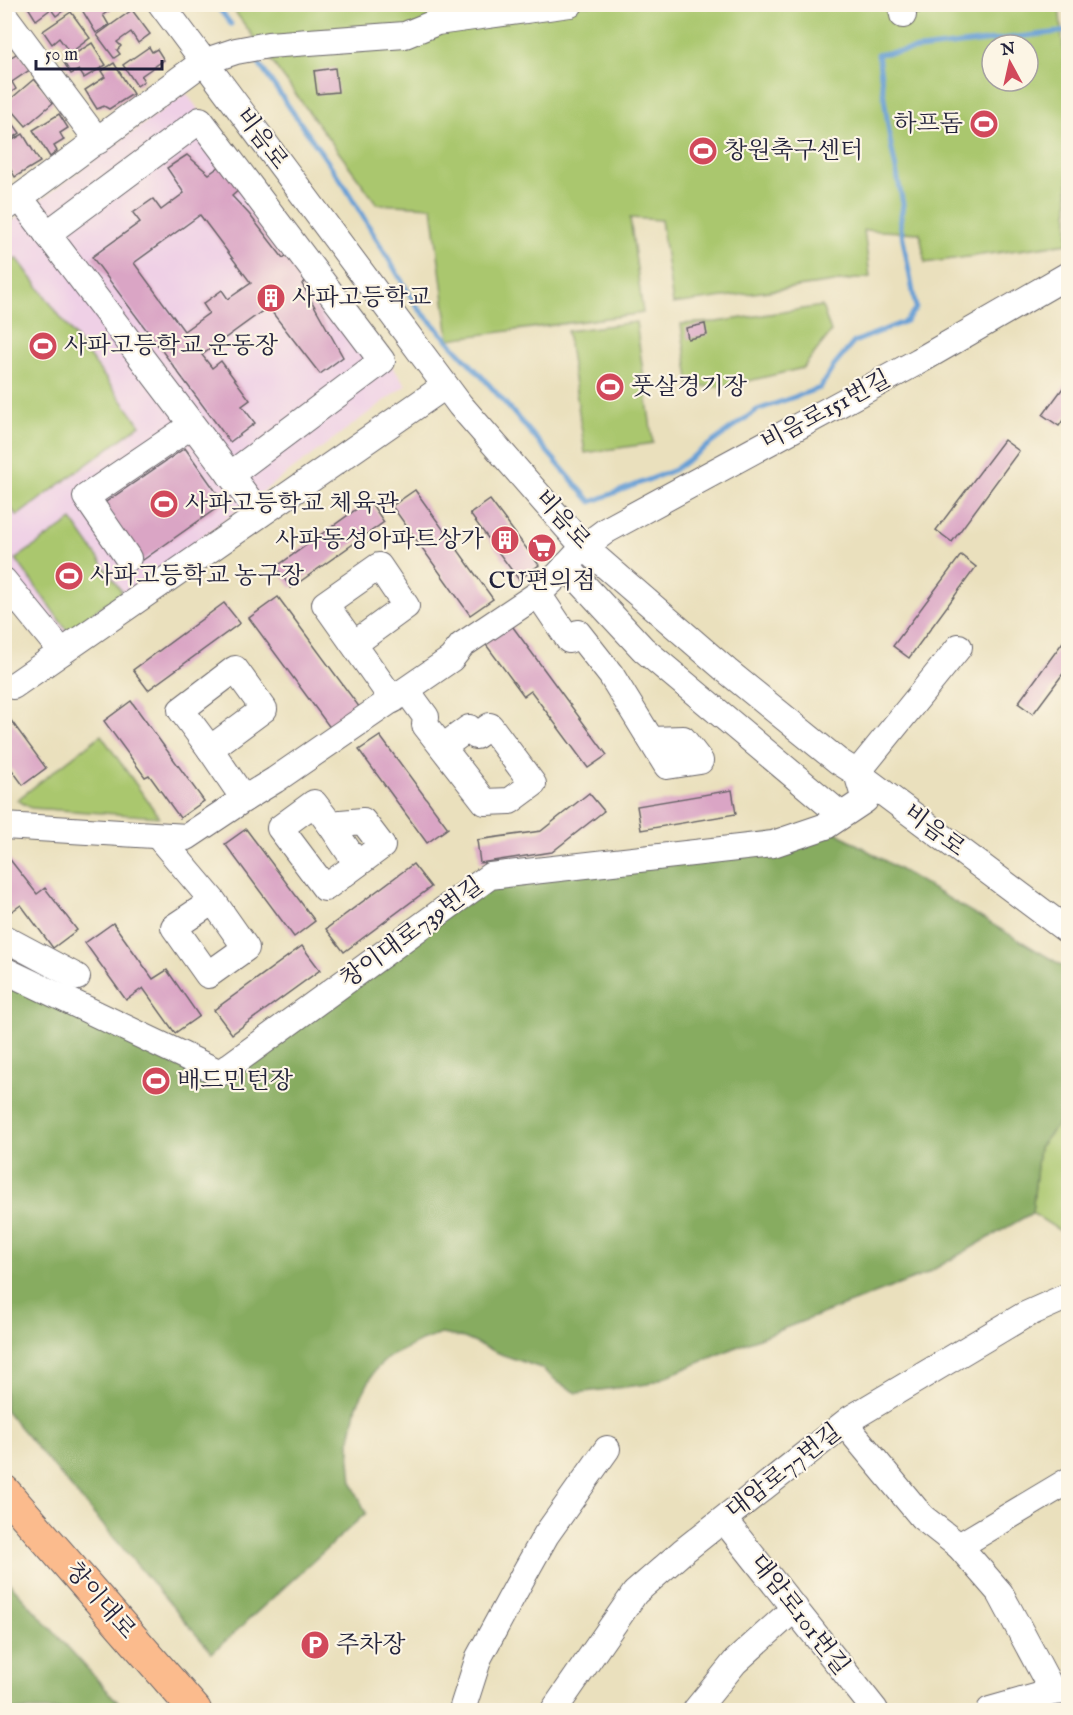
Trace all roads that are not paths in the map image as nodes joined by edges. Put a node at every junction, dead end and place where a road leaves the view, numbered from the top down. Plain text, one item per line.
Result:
1 (161, 4) edge
2 (570, 4) edge
3 (4, 15) edge
4 (203, 62) junction
5 (98, 141) junction
6 (9, 204) edge
7 (47, 234) junction
8 (1068, 275) edge
9 (445, 386) junction
10 (192, 425) junction
11 (230, 475) junction
12 (260, 514) junction
13 (584, 547) junction
14 (128, 558) dead end
15 (566, 566) junction
16 (4, 581) edge
17 (538, 594) junction
18 (354, 644) dead end
19 (959, 646) dead end
20 (62, 652) junction
21 (13, 686) dead end
22 (400, 695) junction
23 (651, 740) dead end
24 (443, 747) dead end
25 (210, 749) dead end
26 (857, 773) junction
27 (276, 780) junction
28 (244, 799) junction
29 (297, 815) junction
30 (841, 815) junction
31 (4, 826) edge
32 (159, 836) junction
33 (213, 901) dead end
34 (1068, 931) edge
35 (4, 938) edge
36 (4, 970) edge
37 (77, 977) dead end
38 (1068, 1296) edge
39 (845, 1424) junction
40 (607, 1449) dead end
41 (1068, 1481) edge
42 (4, 1491) edge
43 (724, 1520) junction
44 (959, 1545) junction
45 (795, 1608) junction
46 (1061, 1691) edge
47 (195, 1710) edge
48 (462, 1710) edge
49 (555, 1710) edge
50 (696, 1710) edge
51 (875, 1710) edge
52 (990, 1710) edge

1 - 4 street, 비음로
2 - 4 street
3 - 5 street
4 - 5 street
4 - 9 street, 비음로
5 - 6 street
6 - 7 street
7 - 10 street
7 - 11 street
8 - 13 street, 비음로151번길
9 - 12 street
9 - 13 street, 비음로
10 - 11 street
10 - 14 street
11 - 12 street
12 - 20 street
13 - 15 street, 비음로151번길
13 - 26 street, 비음로
15 - 17 street, 비음로151번길
15 - 30 street
16 - 20 street
17 - 22 street, 비음로151번길
17 - 23 street
18 - 22 street
19 - 26 street
20 - 21 street
22 - 24 street
22 - 27 street, 비음로151번길
25 - 28 street
26 - 30 street, 창이대로739번길
26 - 34 street, 비음로
27 - 28 street, 비음로151번길
27 - 29 street
28 - 32 street, 비음로151번길
29 - 29 street
30 - 36 street, 창이대로739번길
31 - 32 street, 비음로151번길
32 - 33 street
35 - 37 street
38 - 39 street, 대암로77번길
39 - 43 street, 대암로77번길
39 - 44 street
40 - 48 street
41 - 44 street
42 - 47 main road, 창이대로
43 - 45 street, 대암로101번길
43 - 49 street, 대암로77번길
44 - 46 street
45 - 50 street
45 - 51 street, 대암로101번길
46 - 52 street

